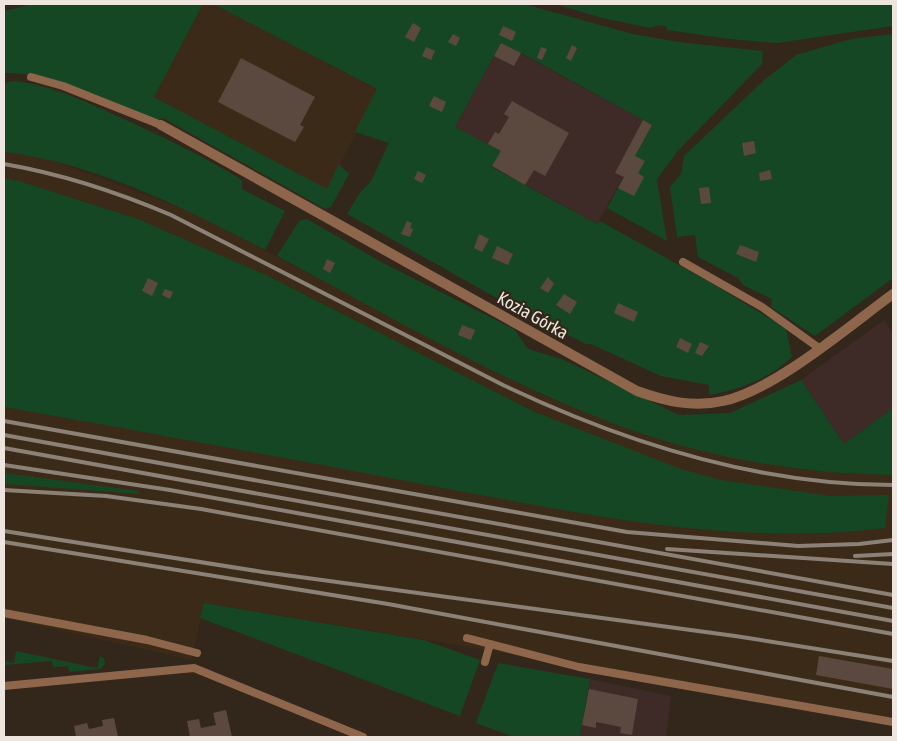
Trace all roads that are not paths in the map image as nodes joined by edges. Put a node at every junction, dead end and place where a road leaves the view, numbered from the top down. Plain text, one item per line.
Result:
1 (31, 77) dead end
2 (161, 126) joint
3 (683, 262) dead end
4 (893, 294) edge
5 (819, 348) junction
6 (4, 613) edge
7 (467, 638) dead end
8 (490, 644) junction
9 (196, 653) dead end
10 (485, 662) dead end
11 (4, 686) edge
12 (893, 722) edge
13 (364, 737) edge

1 - 2 lane
2 - 5 street, Kozia Górka
3 - 5 lane
4 - 5 street, Kozia Górka
6 - 9 lane
7 - 8 lane
8 - 10 lane
8 - 12 lane
11 - 13 lane

